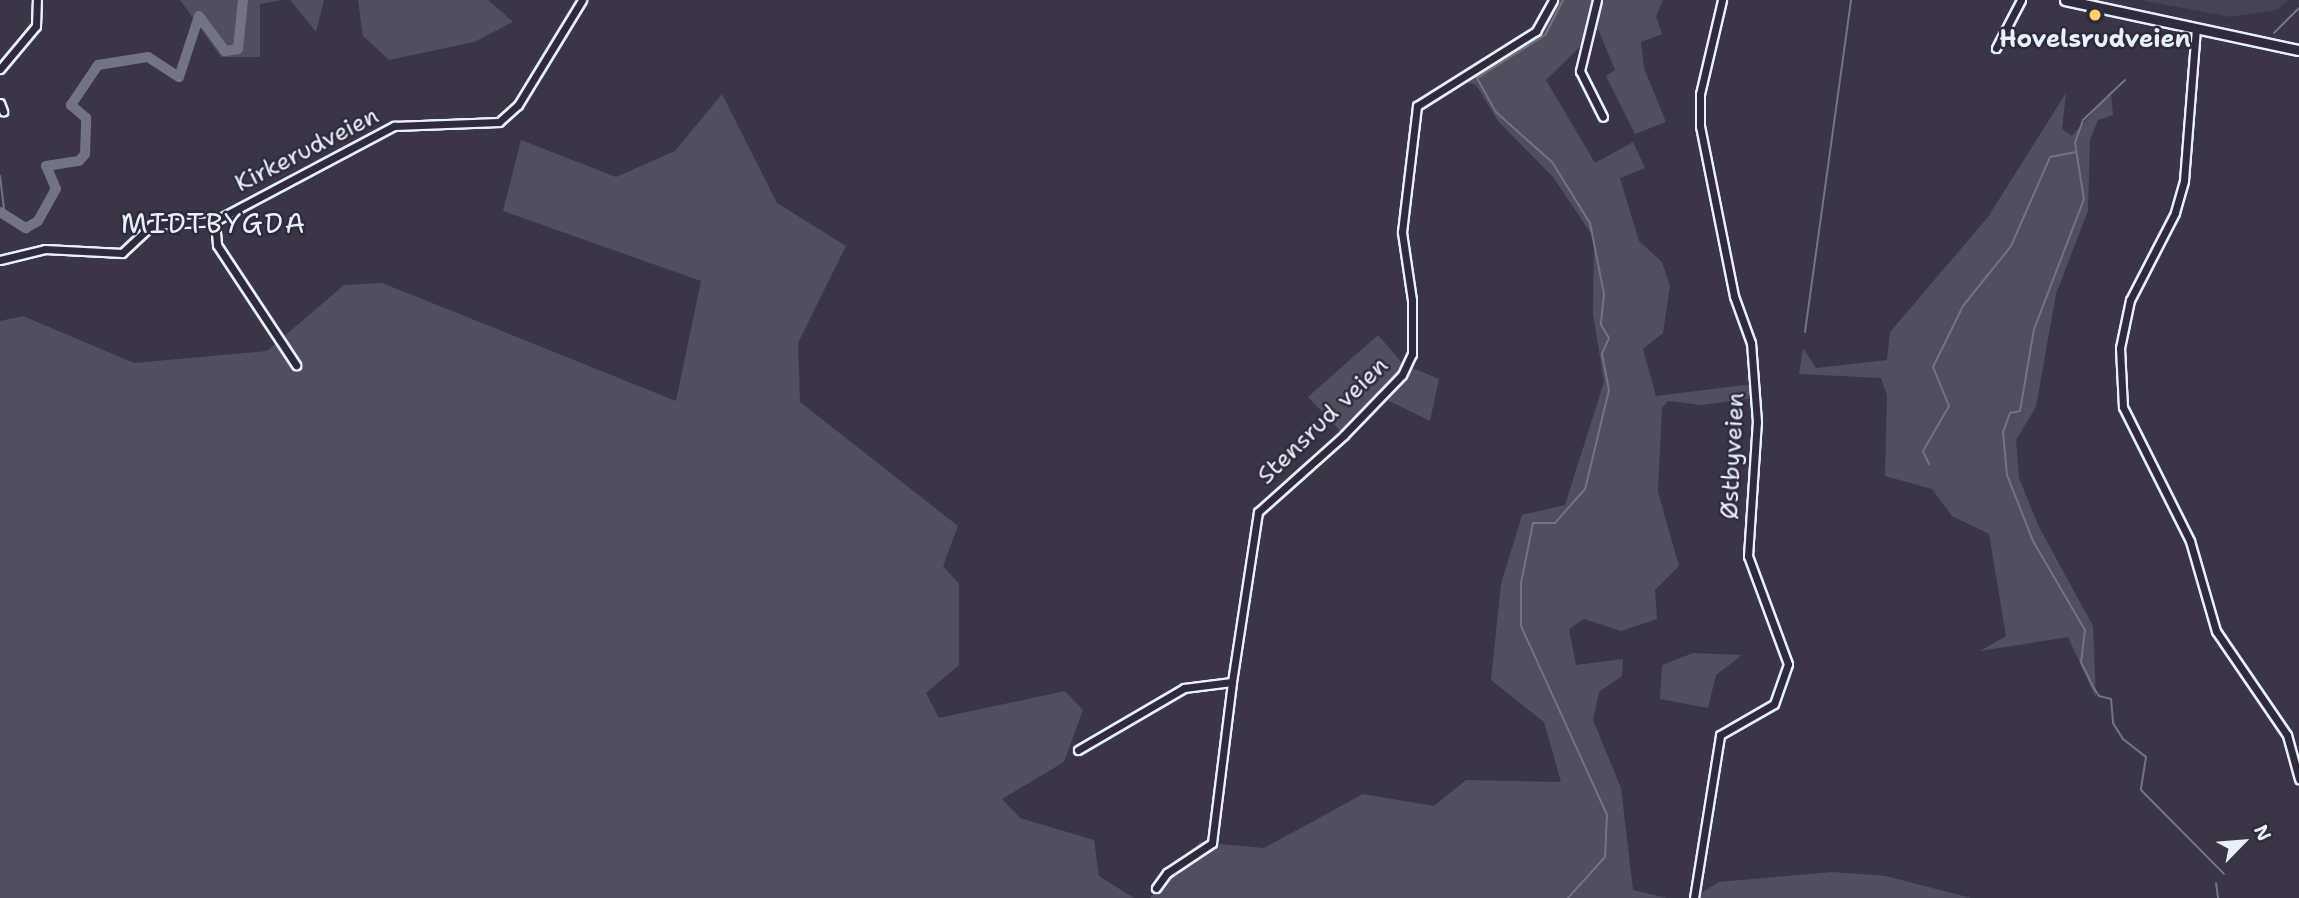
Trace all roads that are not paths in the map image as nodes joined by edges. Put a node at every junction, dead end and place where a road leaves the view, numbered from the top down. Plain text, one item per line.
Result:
1 (37, 0) edge
2 (582, 0) edge
3 (1553, 0) edge
4 (1597, 0) edge
5 (1722, 0) edge
6 (2021, 0) edge
7 (2065, 0) edge
8 (2196, 28) junction
9 (1996, 48) dead end
10 (2299, 50) edge
11 (0, 69) edge
12 (1603, 117) dead end
13 (215, 221) junction
14 (0, 260) edge
15 (296, 365) dead end
16 (1232, 682) junction
17 (1078, 750) dead end
18 (2299, 779) edge
19 (1156, 888) dead end
20 (1694, 898) edge

1 - 11 street
2 - 13 street, Kirkerudveien
3 - 16 street, Stensrud veien
4 - 12 street
5 - 20 street, Østbyveien
6 - 9 street
7 - 8 main road
8 - 10 main road
8 - 18 street
13 - 14 street, Kirkerudveien
13 - 15 street
16 - 17 street
16 - 19 street

